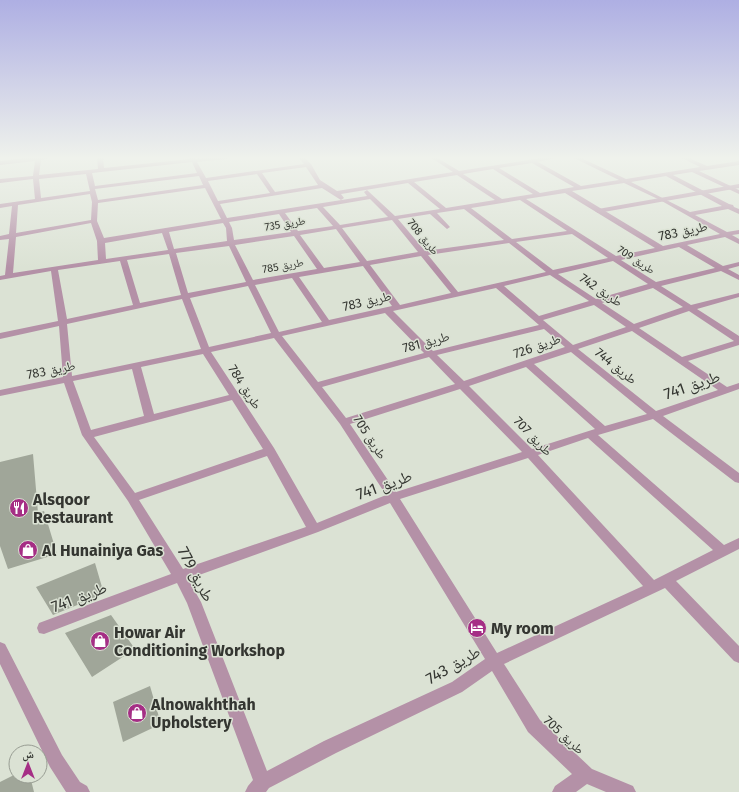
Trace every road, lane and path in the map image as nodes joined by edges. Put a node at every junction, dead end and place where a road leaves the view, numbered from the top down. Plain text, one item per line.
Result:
1 (37, 194) edge
2 (71, 194) edge
3 (93, 194) edge
4 (134, 194) edge
5 (211, 194) edge
6 (274, 194) edge
7 (338, 194) edge
8 (368, 194) edge
9 (425, 194) edge
10 (490, 194) edge
11 (546, 194) edge
12 (572, 194) edge
13 (652, 194) edge
14 (690, 194) edge
15 (705, 194) edge
16 (539, 195) joint
17 (371, 197) junction
18 (521, 198) junction
19 (662, 199) junction
20 (38, 200) junction
21 (344, 201) junction
22 (501, 201) junction
23 (95, 202) junction
24 (216, 203) junction
25 (15, 204) junction
26 (318, 205) junction
27 (739, 205) edge
28 (0, 206) edge
29 (466, 207) junction
30 (730, 207) junction
31 (445, 210) junction
32 (280, 211) junction
33 (598, 211) junction
34 (432, 212) junction
35 (739, 212) edge
36 (690, 214) junction
37 (393, 218) junction
38 (225, 220) junction
39 (94, 221) junction
40 (338, 227) junction
41 (447, 227) dead end
42 (165, 230) junction
43 (573, 232) junction
44 (739, 232) edge
45 (296, 233) junction
46 (726, 235) junction
47 (13, 236) junction
48 (0, 238) edge
49 (101, 241) junction
50 (510, 241) junction
51 (739, 242) edge
52 (231, 243) junction
53 (681, 245) junction
54 (662, 249) junction
55 (171, 252) junction
56 (422, 254) junction
57 (123, 259) junction
58 (615, 259) junction
59 (102, 261) junction
60 (364, 262) junction
61 (739, 264) edge
62 (54, 268) junction
63 (723, 268) junction
64 (322, 270) junction
65 (552, 273) junction
66 (294, 275) junction
67 (10, 276) junction
68 (0, 278) edge
69 (739, 278) edge
70 (250, 283) junction
71 (498, 285) junction
72 (654, 285) junction
73 (456, 294) junction
74 (739, 295) edge
75 (185, 296) junction
76 (595, 302) junction
77 (137, 306) junction
78 (392, 308) junction
79 (690, 308) junction
80 (540, 322) junction
81 (327, 323) junction
82 (63, 324) junction
83 (632, 328) junction
84 (276, 335) junction
85 (0, 336) edge
86 (739, 341) edge
87 (572, 348) junction
88 (206, 351) junction
89 (430, 354) junction
90 (681, 360) junction
91 (527, 363) junction
92 (136, 366) junction
93 (68, 380) junction
94 (463, 385) junction
95 (316, 386) junction
96 (739, 386) edge
97 (725, 390) junction
98 (0, 394) edge
99 (235, 396) junction
100 (654, 415) junction
101 (150, 418) junction
102 (344, 422) junction
103 (603, 430) junction
104 (590, 434) junction
105 (87, 435) junction
106 (270, 451) junction
107 (531, 454) junction
108 (739, 479) edge
109 (132, 498) junction
110 (393, 498) junction
111 (314, 528) junction
112 (739, 543) edge
113 (723, 551) junction
114 (180, 576) junction
115 (659, 584) junction
116 (44, 628) dead end
117 (1, 652) edge
118 (739, 656) edge
119 (493, 662) junction
120 (586, 775) junction
121 (258, 787) edge
122 (74, 791) edge
123 (561, 792) edge
124 (627, 792) edge

1 - 20 street
2 - 20 street
3 - 23 street
4 - 23 street
5 - 24 street, طريق 705
6 - 24 street
7 - 21 street
8 - 17 street, طريق 708
9 - 31 street
10 - 22 street
11 - 16 street, طريق 735
12 - 33 street
13 - 19 street
14 - 19 street
15 - 30 street
16 - 18 street, طريق 735
17 - 21 street
17 - 37 street, طريق 708
18 - 22 street, طريق 735
18 - 43 street, طريق 709
19 - 33 street
19 - 36 street
20 - 25 street
21 - 26 street
22 - 29 street, طريق 735
23 - 39 street
24 - 38 street, طريق 705
25 - 28 street
25 - 47 street
26 - 32 street
26 - 40 street, طريق 707
27 - 30 street
29 - 31 street, طريق 735
29 - 50 street, طريق 742
30 - 35 street
30 - 36 street
31 - 34 street, طريق 735
32 - 38 street
32 - 45 street
33 - 54 street
34 - 37 street, طريق 735
34 - 41 street
36 - 46 street
37 - 40 street, طريق 735
37 - 56 street, طريق 708
38 - 42 street
38 - 52 street, طريق 705
39 - 47 street
39 - 49 street
40 - 45 street, طريق 735
40 - 60 street, طريق 707
42 - 49 street
42 - 55 street
43 - 50 street, طريق 785
43 - 58 street, طريق 709
44 - 46 street, طريق 783
45 - 52 street, طريق 735
45 - 64 street
46 - 51 street
46 - 53 street, طريق 783
47 - 48 street
47 - 67 street
49 - 59 street
50 - 56 street, طريق 785
50 - 65 street, طريق 742
52 - 55 street, طريق 735
52 - 70 street, طريق 705
53 - 54 street, طريق 783
53 - 63 street
54 - 58 street, طريق 783
55 - 57 street, طريق 735
55 - 75 street, طريق 784
56 - 60 street, طريق 785
56 - 73 street, طريق 708
57 - 59 street, طريق 735
57 - 77 street
58 - 65 street, طريق 783
58 - 72 street, طريق 709
59 - 62 street, طريق 735
60 - 64 street, طريق 785
60 - 78 street, طريق 707
61 - 63 street, طريق 781
62 - 67 street, طريق 735
62 - 82 street, طريق 779
63 - 69 street
63 - 72 street, طريق 781
64 - 66 street, طريق 785
65 - 71 street, طريق 783
65 - 76 street, طريق 742
66 - 70 street, طريق 785
66 - 81 street
67 - 68 street, طريق 735
70 - 75 street, طريق 785
70 - 84 street, طريق 705
71 - 73 street, طريق 783
71 - 80 street, طريق 744
72 - 76 street, طريق 781
72 - 79 street, طريق 709
73 - 78 street, طريق 783
74 - 79 street, طريق 726
75 - 77 street, طريق 785
75 - 88 street, طريق 784
76 - 80 street, طريق 781
76 - 83 street, طريق 742
77 - 82 street, طريق 785
78 - 81 street, طريق 783
78 - 89 street, طريق 707
79 - 83 street, طريق 726
79 - 86 street, طريق 709
80 - 87 street, طريق 744
80 - 89 street, طريق 781
81 - 84 street, طريق 783
82 - 85 street, طريق 785
82 - 93 street, طريق 779
83 - 87 street, طريق 726
83 - 90 street, طريق 742
84 - 88 street, طريق 783
84 - 95 street, طريق 705
86 - 90 street
87 - 91 street, طريق 726
87 - 100 street, طريق 744
88 - 92 street, طريق 783
88 - 99 street, طريق 784
89 - 94 street, طريق 707
89 - 95 street, طريق 781
90 - 97 street, طريق 742
91 - 94 street, طريق 726
91 - 103 street
92 - 93 street, طريق 783
92 - 101 street
93 - 98 street, طريق 783
93 - 105 street, طريق 779
94 - 102 street, طريق 726
94 - 107 street, طريق 707
95 - 102 street, طريق 705
96 - 97 street, طريق 741
97 - 100 street, طريق 741
99 - 101 street
99 - 106 street, طريق 784
100 - 103 street, طريق 741
100 - 108 street, طريق 744
101 - 105 street
102 - 110 street, طريق 705
103 - 104 street, طريق 741
104 - 107 street, طريق 741
104 - 113 street
105 - 109 street, طريق 779
106 - 109 street
106 - 111 street, طريق 784
107 - 110 street, طريق 741
107 - 115 street, طريق 707
109 - 114 street, طريق 779
110 - 111 street, طريق 741
110 - 119 street, طريق 705
111 - 114 street, طريق 741
112 - 113 street, طريق 743
113 - 115 street, طريق 743
114 - 116 street, طريق 741
114 - 121 street, طريق 779
115 - 118 street, طريق 707
115 - 119 street, طريق 743
117 - 122 street
119 - 120 street, طريق 705
119 - 121 street, طريق 743
120 - 123 street
120 - 124 street

